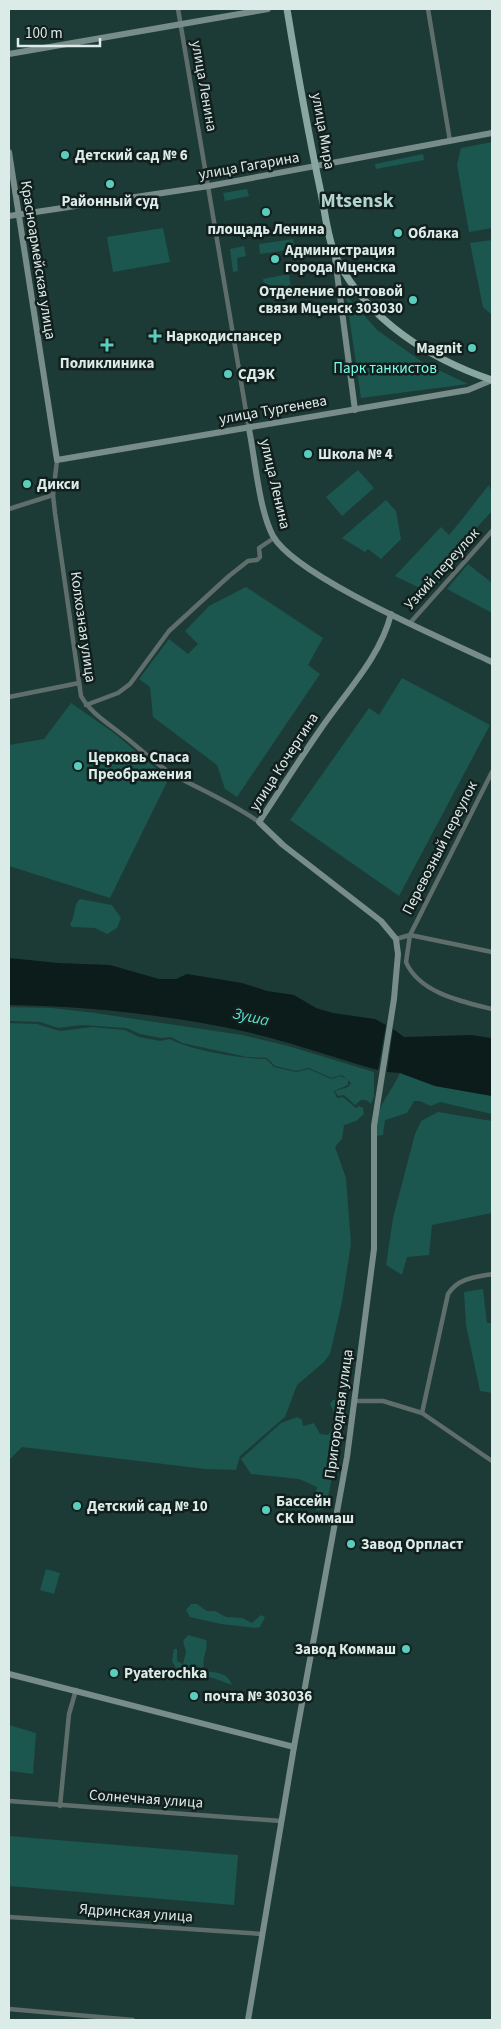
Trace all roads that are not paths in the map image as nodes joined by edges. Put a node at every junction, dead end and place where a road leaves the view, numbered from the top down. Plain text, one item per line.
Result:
1 (178, 9) edge
2 (268, 9) edge
3 (288, 9) edge
4 (428, 9) edge
5 (181, 25) junction
6 (9, 54) edge
7 (492, 134) edge
8 (450, 141) junction
9 (9, 152) edge
10 (316, 166) junction
11 (209, 186) junction
12 (19, 215) junction
13 (9, 216) edge
14 (335, 257) junction
15 (492, 380) edge
16 (355, 410) junction
17 (249, 429) junction
18 (57, 460) junction
19 (53, 495) junction
20 (9, 509) edge
21 (492, 531) edge
22 (274, 538) junction
23 (391, 614) junction
24 (410, 623) junction
25 (492, 662) edge
26 (78, 683) junction
27 (9, 697) edge
28 (86, 706) junction
29 (492, 772) edge
30 (259, 822) junction
31 (410, 935) junction
32 (396, 939) junction
33 (492, 952) edge
34 (492, 1009) edge
35 (492, 1274) edge
36 (354, 1401) junction
37 (422, 1413) junction
38 (492, 1461) edge
39 (9, 1674) edge
40 (76, 1690) junction
41 (294, 1747) junction
42 (9, 1801) edge
43 (60, 1806) junction
44 (281, 1821) junction
45 (9, 1917) edge
46 (262, 1934) junction
47 (9, 2009) edge
48 (133, 2020) edge
49 (248, 2020) edge

1 - 5 street, улица Ленина
2 - 5 main road
3 - 10 main road, улица Мира
4 - 8 street
5 - 6 main road
5 - 11 street, улица Ленина
7 - 8 main road, улица Гагарина
8 - 10 main road, улица Гагарина
9 - 12 main road, Красноармейская улица
10 - 11 main road, улица Гагарина
10 - 14 main road, улица Мира
11 - 12 main road, улица Гагарина
11 - 17 street, улица Ленина
12 - 13 main road, улица Гагарина
12 - 18 main road, Красноармейская улица
14 - 15 main road, улица Мира
14 - 16 main road, улица Мира
15 - 16 main road, улица Тургенева
16 - 17 main road, улица Тургенева
17 - 18 main road, улица Тургенева
17 - 22 main road, улица Ленина
18 - 19 street, Колхозная улица
19 - 20 street
19 - 26 street, Колхозная улица
21 - 24 street, Узкий переулок
22 - 23 main road, улица Ленина
22 - 28 street
23 - 24 main road, улица Ленина
23 - 30 main road, улица Кочергина
24 - 25 main road, улица Ленина
26 - 27 street
26 - 28 street, Колхозная улица
28 - 30 street, Колхозная улица
29 - 31 street, Перевозный переулок
30 - 32 main road, улица Кочергина
31 - 32 street
31 - 33 street
31 - 34 street, Перевозный переулок
32 - 36 main road, Пригородная улица
35 - 37 street
36 - 37 street
36 - 41 main road, Пригородная улица
37 - 38 street
39 - 40 main road
40 - 41 main road
40 - 43 street
41 - 44 main road, Пригородная улица
42 - 43 street, Солнечная улица
43 - 44 street, Солнечная улица
44 - 46 main road, Пригородная улица
45 - 46 street, Ядринская улица
46 - 49 main road, Пригородная улица
47 - 48 street

